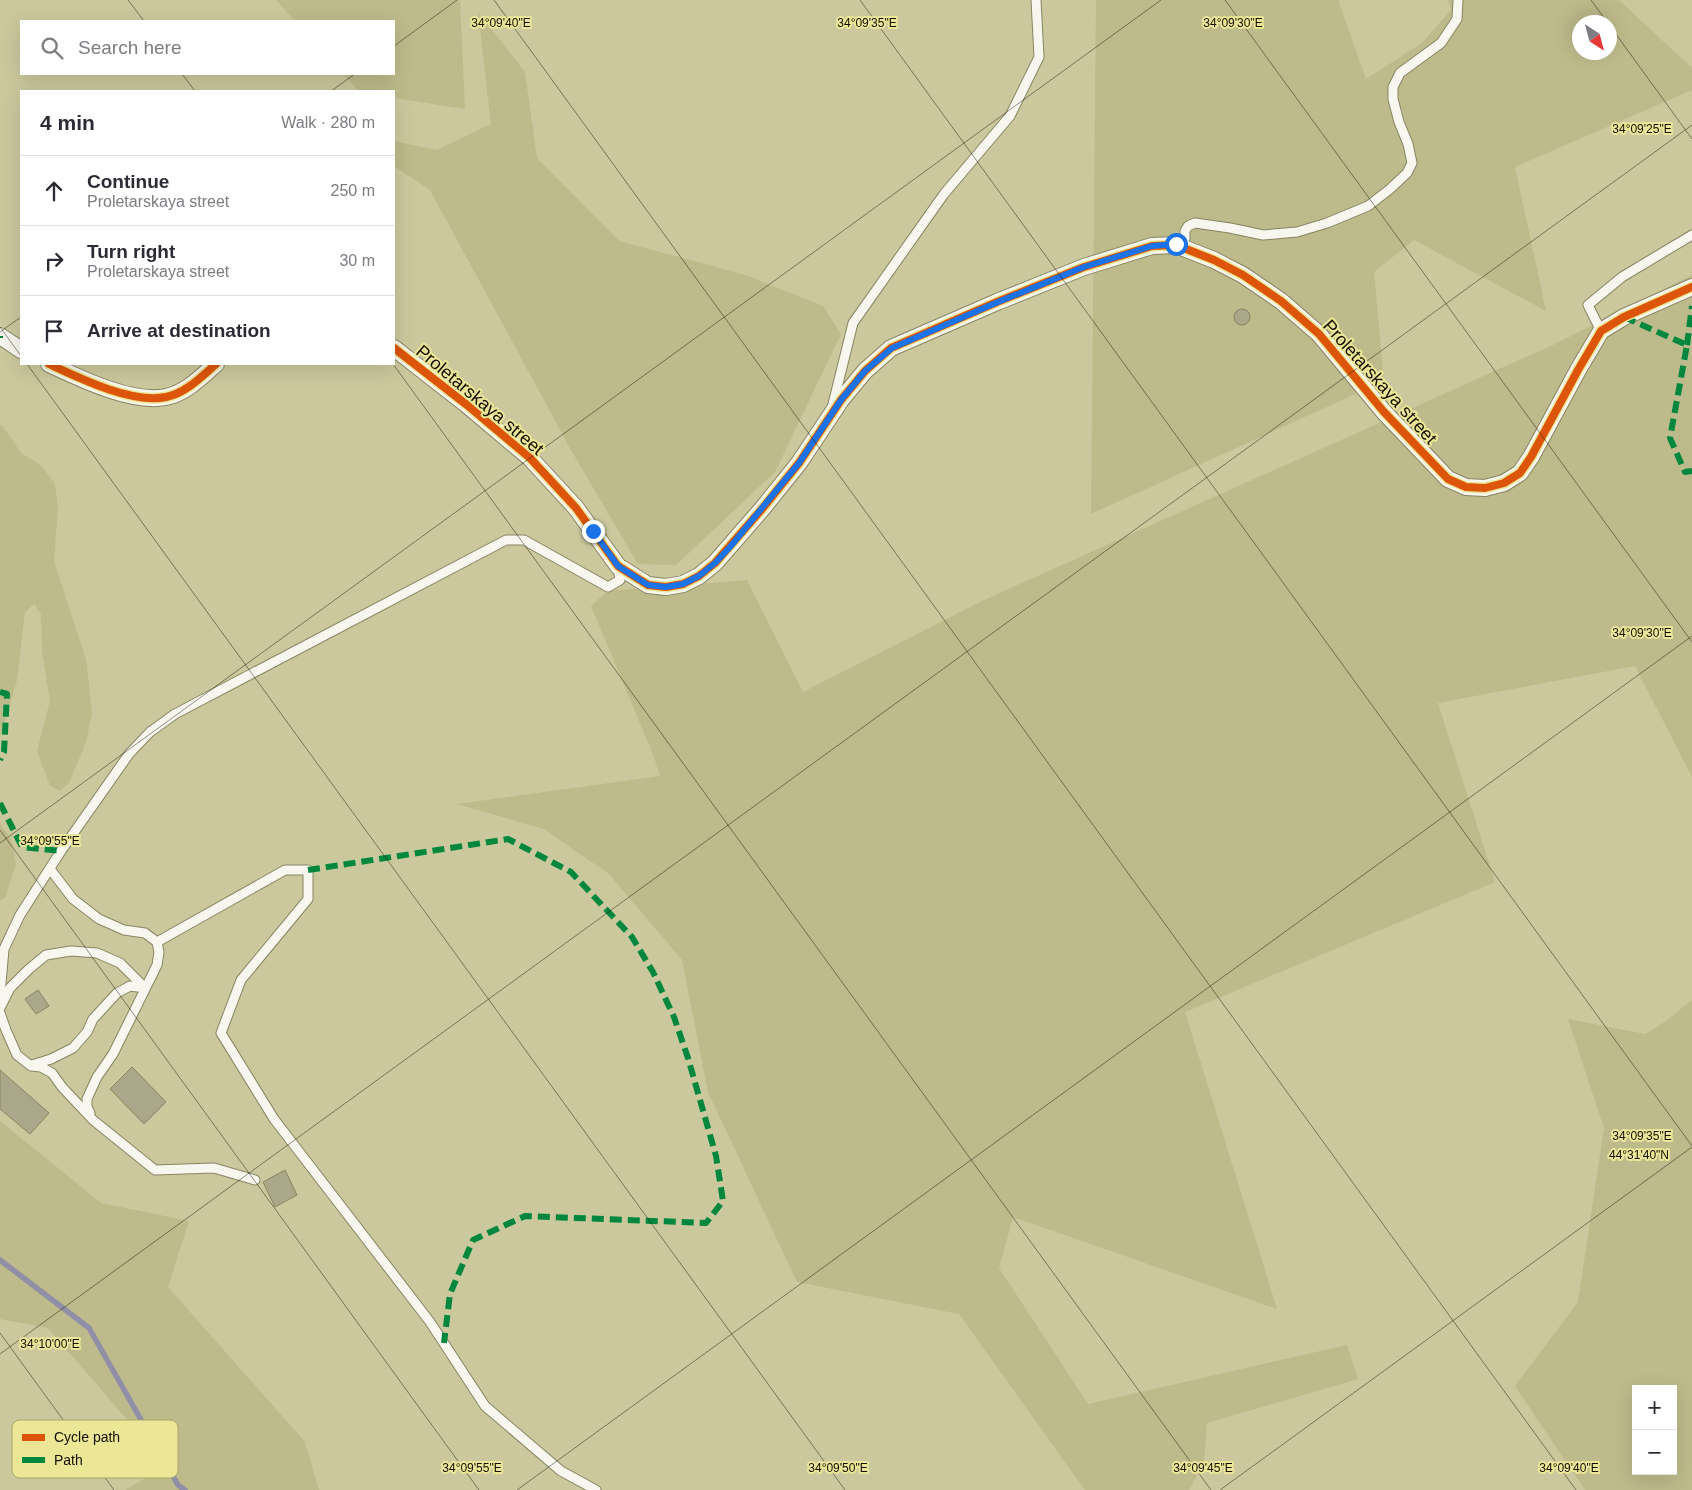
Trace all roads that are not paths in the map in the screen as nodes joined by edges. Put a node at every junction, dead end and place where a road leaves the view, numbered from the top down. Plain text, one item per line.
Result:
1 (1036, 0) edge
2 (1458, 0) edge
3 (1692, 235) edge
4 (1176, 244) junction
5 (1692, 287) edge
6 (1601, 331) junction
7 (0, 336) edge
8 (20, 349) edge
9 (395, 349) edge
10 (51, 365) edge
11 (215, 365) edge
12 (830, 417) junction
13 (618, 566) junction
14 (50, 869) junction
15 (157, 942) junction
16 (145, 988) junction
17 (0, 995) edge
18 (0, 1008) edge
19 (0, 1013) edge
20 (31, 1066) junction
21 (93, 1120) junction
22 (255, 1180) dead end
23 (596, 1490) edge

1 - 12 lane
2 - 4 lane
3 - 6 lane
4 - 6 street, Proletarskaya street
4 - 12 street, Proletarskaya street
5 - 6 street, Proletarskaya street
7 - 8 street
9 - 13 street, Proletarskaya street
10 - 11 street
12 - 13 street, Proletarskaya street
13 - 14 lane
14 - 15 lane
14 - 17 lane
15 - 16 lane
15 - 23 lane
16 - 18 lane
16 - 20 lane
16 - 21 lane
19 - 20 lane
20 - 21 lane
21 - 22 lane

